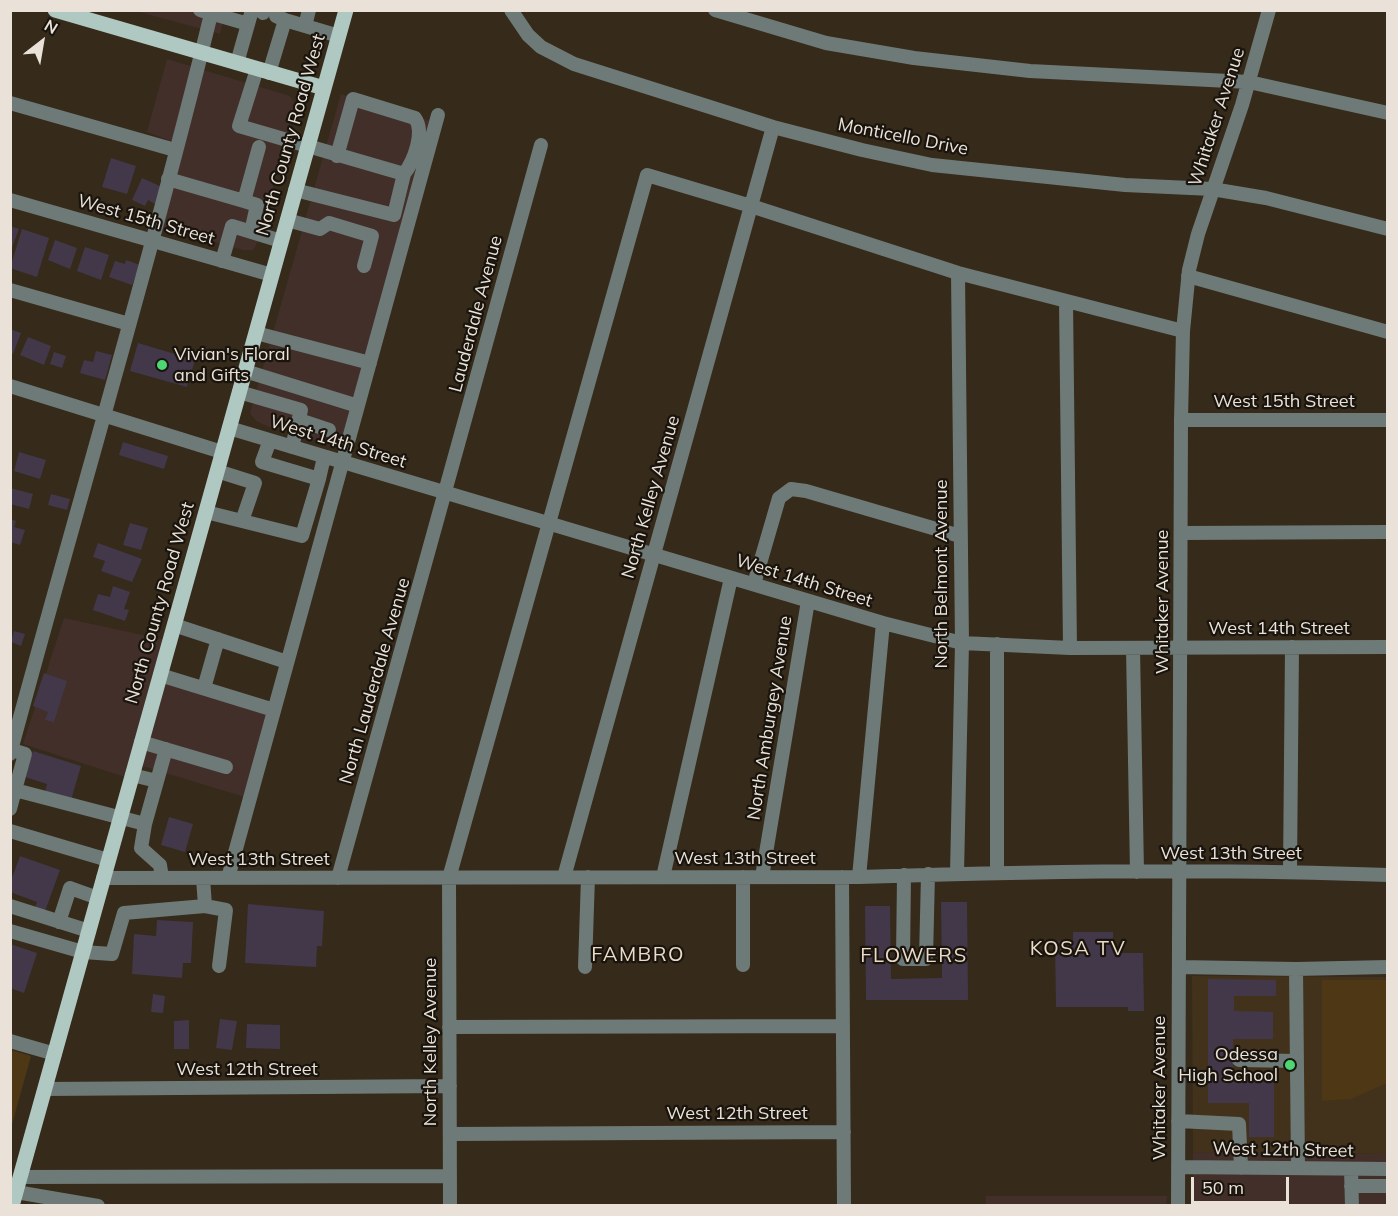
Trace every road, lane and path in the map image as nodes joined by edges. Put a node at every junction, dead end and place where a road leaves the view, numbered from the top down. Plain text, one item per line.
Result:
1 (55, 10) edge
2 (309, 10) edge
3 (346, 10) edge
4 (511, 10) edge
5 (715, 10) edge
6 (1269, 10) edge
7 (208, 12) edge
8 (95, 16) edge
9 (274, 16) edge
10 (339, 36) junction
11 (202, 53) junction
12 (237, 63) junction
13 (263, 71) junction
14 (1249, 82) junction
15 (324, 88) junction
16 (10, 103) edge
17 (1388, 113) edge
18 (438, 115) dead end
19 (773, 127) junction
20 (541, 145) dead end
21 (259, 147) dead end
22 (307, 148) junction
23 (175, 150) junction
24 (337, 156) junction
25 (404, 174) junction
26 (168, 179) junction
27 (1212, 189) junction
28 (295, 190) junction
29 (10, 200) edge
30 (244, 201) junction
31 (751, 206) junction
32 (287, 220) junction
33 (1388, 229) edge
34 (251, 232) junction
35 (154, 241) junction
36 (281, 241) junction
37 (222, 261) junction
38 (364, 266) dead end
39 (958, 273) junction
40 (272, 275) junction
41 (1188, 276) junction
42 (10, 290) edge
43 (1066, 301) junction
44 (129, 324) junction
45 (1183, 331) junction
46 (1388, 332) edge
47 (256, 333) junction
48 (370, 363) junction
49 (245, 371) junction
50 (10, 387) edge
51 (239, 392) junction
52 (358, 405) junction
53 (103, 414) junction
54 (299, 420) junction
55 (1181, 420) junction
56 (1388, 420) edge
57 (229, 428) junction
58 (329, 430) dead end
59 (270, 440) junction
60 (292, 447) junction
61 (222, 452) junction
62 (324, 457) junction
63 (342, 462) junction
64 (268, 464) junction
65 (217, 471) junction
66 (318, 482) junction
67 (255, 483) junction
68 (446, 493) junction
69 (206, 512) junction
70 (242, 521) junction
71 (548, 523) junction
72 (1388, 532) edge
73 (1181, 533) junction
74 (960, 536) junction
75 (654, 555) junction
76 (731, 578) junction
77 (754, 584) junction
78 (808, 601) junction
79 (883, 623) junction
80 (174, 625) junction
81 (218, 639) junction
82 (962, 643) junction
83 (997, 644) junction
84 (1181, 647) junction
85 (1292, 647) junction
86 (1388, 647) edge
87 (1070, 648) junction
88 (1134, 648) junction
89 (287, 662) junction
90 (160, 675) junction
91 (204, 688) junction
92 (274, 710) junction
93 (141, 742) junction
94 (166, 749) junction
95 (11, 752) edge
96 (226, 767) dead end
97 (132, 775) junction
98 (157, 781) junction
99 (15, 790) junction
100 (10, 809) edge
101 (120, 819) junction
102 (144, 824) junction
103 (11, 835) edge
104 (108, 860) junction
105 (1290, 871) junction
106 (1137, 872) junction
107 (1180, 872) junction
108 (957, 873) junction
109 (997, 873) junction
110 (928, 874) junction
111 (904, 875) junction
112 (1388, 875) edge
113 (588, 877) junction
114 (663, 877) junction
115 (743, 877) junction
116 (762, 877) junction
117 (842, 877) junction
118 (859, 877) junction
119 (103, 878) junction
120 (162, 878) junction
121 (203, 878) junction
122 (228, 878) junction
123 (339, 878) junction
124 (449, 878) junction
125 (564, 878) junction
126 (98, 898) junction
127 (10, 906) edge
128 (205, 906) junction
129 (59, 922) junction
130 (10, 931) edge
131 (89, 932) junction
132 (83, 951) junction
133 (743, 965) dead end
134 (219, 966) dead end
135 (1179, 967) junction
136 (1388, 967) edge
137 (585, 968) dead end
138 (1296, 969) junction
139 (843, 1026) junction
140 (449, 1027) junction
141 (10, 1041) edge
142 (55, 1054) junction
143 (1239, 1060) dead end
144 (1297, 1061) junction
145 (450, 1086) junction
146 (45, 1089) junction
147 (1178, 1121) junction
148 (844, 1132) junction
149 (450, 1134) junction
150 (1178, 1167) junction
151 (1241, 1168) junction
152 (1298, 1168) junction
153 (1351, 1169) junction
154 (1388, 1169) edge
155 (450, 1176) junction
156 (1388, 1185) edge
157 (1351, 1186) junction
158 (16, 1192) edge
159 (98, 1206) edge
160 (450, 1206) edge
161 (844, 1206) edge
162 (1178, 1206) edge
163 (1352, 1206) edge

1 - 8 main road
2 - 9 street
3 - 10 main road, North County Road West
4 - 19 street, Monticello Drive
5 - 14 street
6 - 14 street, Whitaker Avenue
7 - 9 street
7 - 11 street
8 - 11 main road
9 - 10 street
9 - 12 street
9 - 13 street
10 - 15 main road, North County Road West
11 - 12 main road
11 - 23 street
12 - 13 main road
13 - 15 main road
13 - 22 street
14 - 17 street
14 - 27 street, Whitaker Avenue
15 - 22 main road, North County Road West
16 - 23 street
18 - 48 street
19 - 27 street, Monticello Drive
19 - 31 street, North Kelley Avenue
20 - 68 street, Lauderdale Avenue
21 - 30 street
22 - 24 street
22 - 28 main road, North County Road West
23 - 26 street
24 - 25 street
24 - 25 street
25 - 28 street
26 - 30 street
26 - 35 street
27 - 33 street, Monticello Drive
27 - 41 street, Whitaker Avenue
28 - 32 main road, North County Road West
29 - 35 street, West 15th Street
30 - 34 street
31 - 39 street
31 - 71 street, North Kelley Avenue
31 - 75 street, North Kelley Avenue
32 - 36 main road, North County Road West
32 - 38 street
34 - 36 street
34 - 37 street
35 - 37 street, West 15th Street
35 - 44 street
36 - 40 main road, North County Road West
37 - 40 street, West 15th Street
39 - 43 street
39 - 74 street, North Belmont Avenue
40 - 47 main road, North County Road West
41 - 45 street, Whitaker Avenue
41 - 46 street
42 - 44 street
43 - 45 street
43 - 87 street
44 - 53 street
45 - 55 street, Whitaker Avenue
47 - 48 street
47 - 49 main road, North County Road West
48 - 52 street
49 - 51 main road, North County Road West
49 - 52 street
50 - 53 street
51 - 54 street
51 - 57 main road, North County Road West
52 - 63 street
53 - 61 street
53 - 95 street
54 - 58 street
54 - 60 street
55 - 56 street, West 15th Street
55 - 73 street, Whitaker Avenue
57 - 59 street, West 14th Street
57 - 61 main road, North County Road West
59 - 60 street, West 14th Street
59 - 64 street
60 - 62 street, West 14th Street
61 - 65 main road, North County Road West
62 - 63 street, West 14th Street
62 - 66 street
63 - 68 street, West 14th Street
63 - 89 street
64 - 66 street
64 - 67 street
65 - 67 street
65 - 69 main road, North County Road West
66 - 70 street
67 - 70 street
68 - 71 street, West 14th Street
68 - 123 street, North Lauderdale Avenue
69 - 70 street
69 - 80 main road, North County Road West
71 - 75 street, West 14th Street
71 - 124 street, North Kelley Avenue
72 - 73 street
73 - 84 street, Whitaker Avenue
74 - 77 street
74 - 82 street, North Belmont Avenue
75 - 76 street, West 14th Street
75 - 125 street, North Kelley Avenue
76 - 77 street, West 14th Street
76 - 114 street
77 - 78 street, West 14th Street
78 - 79 street, West 14th Street
78 - 116 street, North Amburgey Avenue
79 - 82 street, West 14th Street
79 - 118 street
80 - 81 street
80 - 90 main road, North County Road West
81 - 89 street
81 - 91 street
82 - 83 street, West 14th Street
82 - 108 street, North Belmont Avenue
83 - 87 street, West 14th Street
83 - 109 street
84 - 85 street, West 14th Street
84 - 88 street, West 14th Street
84 - 107 street, Whitaker Avenue
85 - 86 street, West 14th Street
85 - 105 street
87 - 88 street, West 14th Street
88 - 106 street
89 - 92 street
90 - 91 street
90 - 93 main road, North County Road West
91 - 92 street
92 - 122 street
93 - 94 street
93 - 97 main road, North County Road West
94 - 96 street
94 - 98 street
95 - 99 street
97 - 98 street
97 - 101 main road, North County Road West
98 - 102 street
99 - 100 street
99 - 101 street
101 - 102 street
101 - 104 main road, North County Road West
102 - 120 street
103 - 104 street
104 - 119 main road, North County Road West
105 - 107 street, West 13th Street
105 - 112 street, West 13th Street
106 - 107 street, West 13th Street
106 - 109 street, West 13th Street
107 - 135 street, Whitaker Avenue
108 - 109 street, West 13th Street
108 - 110 street, West 13th Street
110 - 111 street, West 13th Street
110 - 111 street
111 - 118 street, West 13th Street
113 - 114 street, West 13th Street
113 - 125 street, West 13th Street
113 - 137 street
114 - 115 street, West 13th Street
115 - 116 street, West 13th Street
115 - 133 street
116 - 117 street, West 13th Street
117 - 118 street, West 13th Street
117 - 139 street
119 - 120 street, West 13th Street
119 - 126 main road, North County Road West
120 - 121 street, West 13th Street
121 - 122 street, West 13th Street
121 - 128 street
122 - 123 street, West 13th Street
123 - 124 street, West 13th Street
124 - 125 street, West 13th Street
124 - 140 street, North Kelley Avenue
126 - 129 street
126 - 131 main road, North County Road West
127 - 129 street
128 - 132 street
128 - 134 street
129 - 131 street
130 - 132 street
131 - 132 main road, North County Road West
132 - 142 main road, North County Road West
135 - 138 street
135 - 147 street, Whitaker Avenue
136 - 138 street
138 - 144 street
139 - 140 street
139 - 148 street
140 - 145 street, North Kelley Avenue
141 - 142 street
142 - 146 main road, North County Road West
143 - 144 street
144 - 152 street
145 - 146 street, West 12th Street
145 - 149 street, North Kelley Avenue
146 - 158 main road, North County Road West
147 - 150 street, Whitaker Avenue
147 - 151 street
148 - 149 street, West 12th Street
148 - 161 street
149 - 155 street, North Kelley Avenue
150 - 151 street, West 12th Street
150 - 162 street, Whitaker Avenue
151 - 152 street, West 12th Street
152 - 153 street, West 12th Street
153 - 154 street, West 12th Street
153 - 157 street
155 - 158 street
155 - 160 street, North Kelley Avenue
156 - 157 street
157 - 163 street
158 - 159 street

